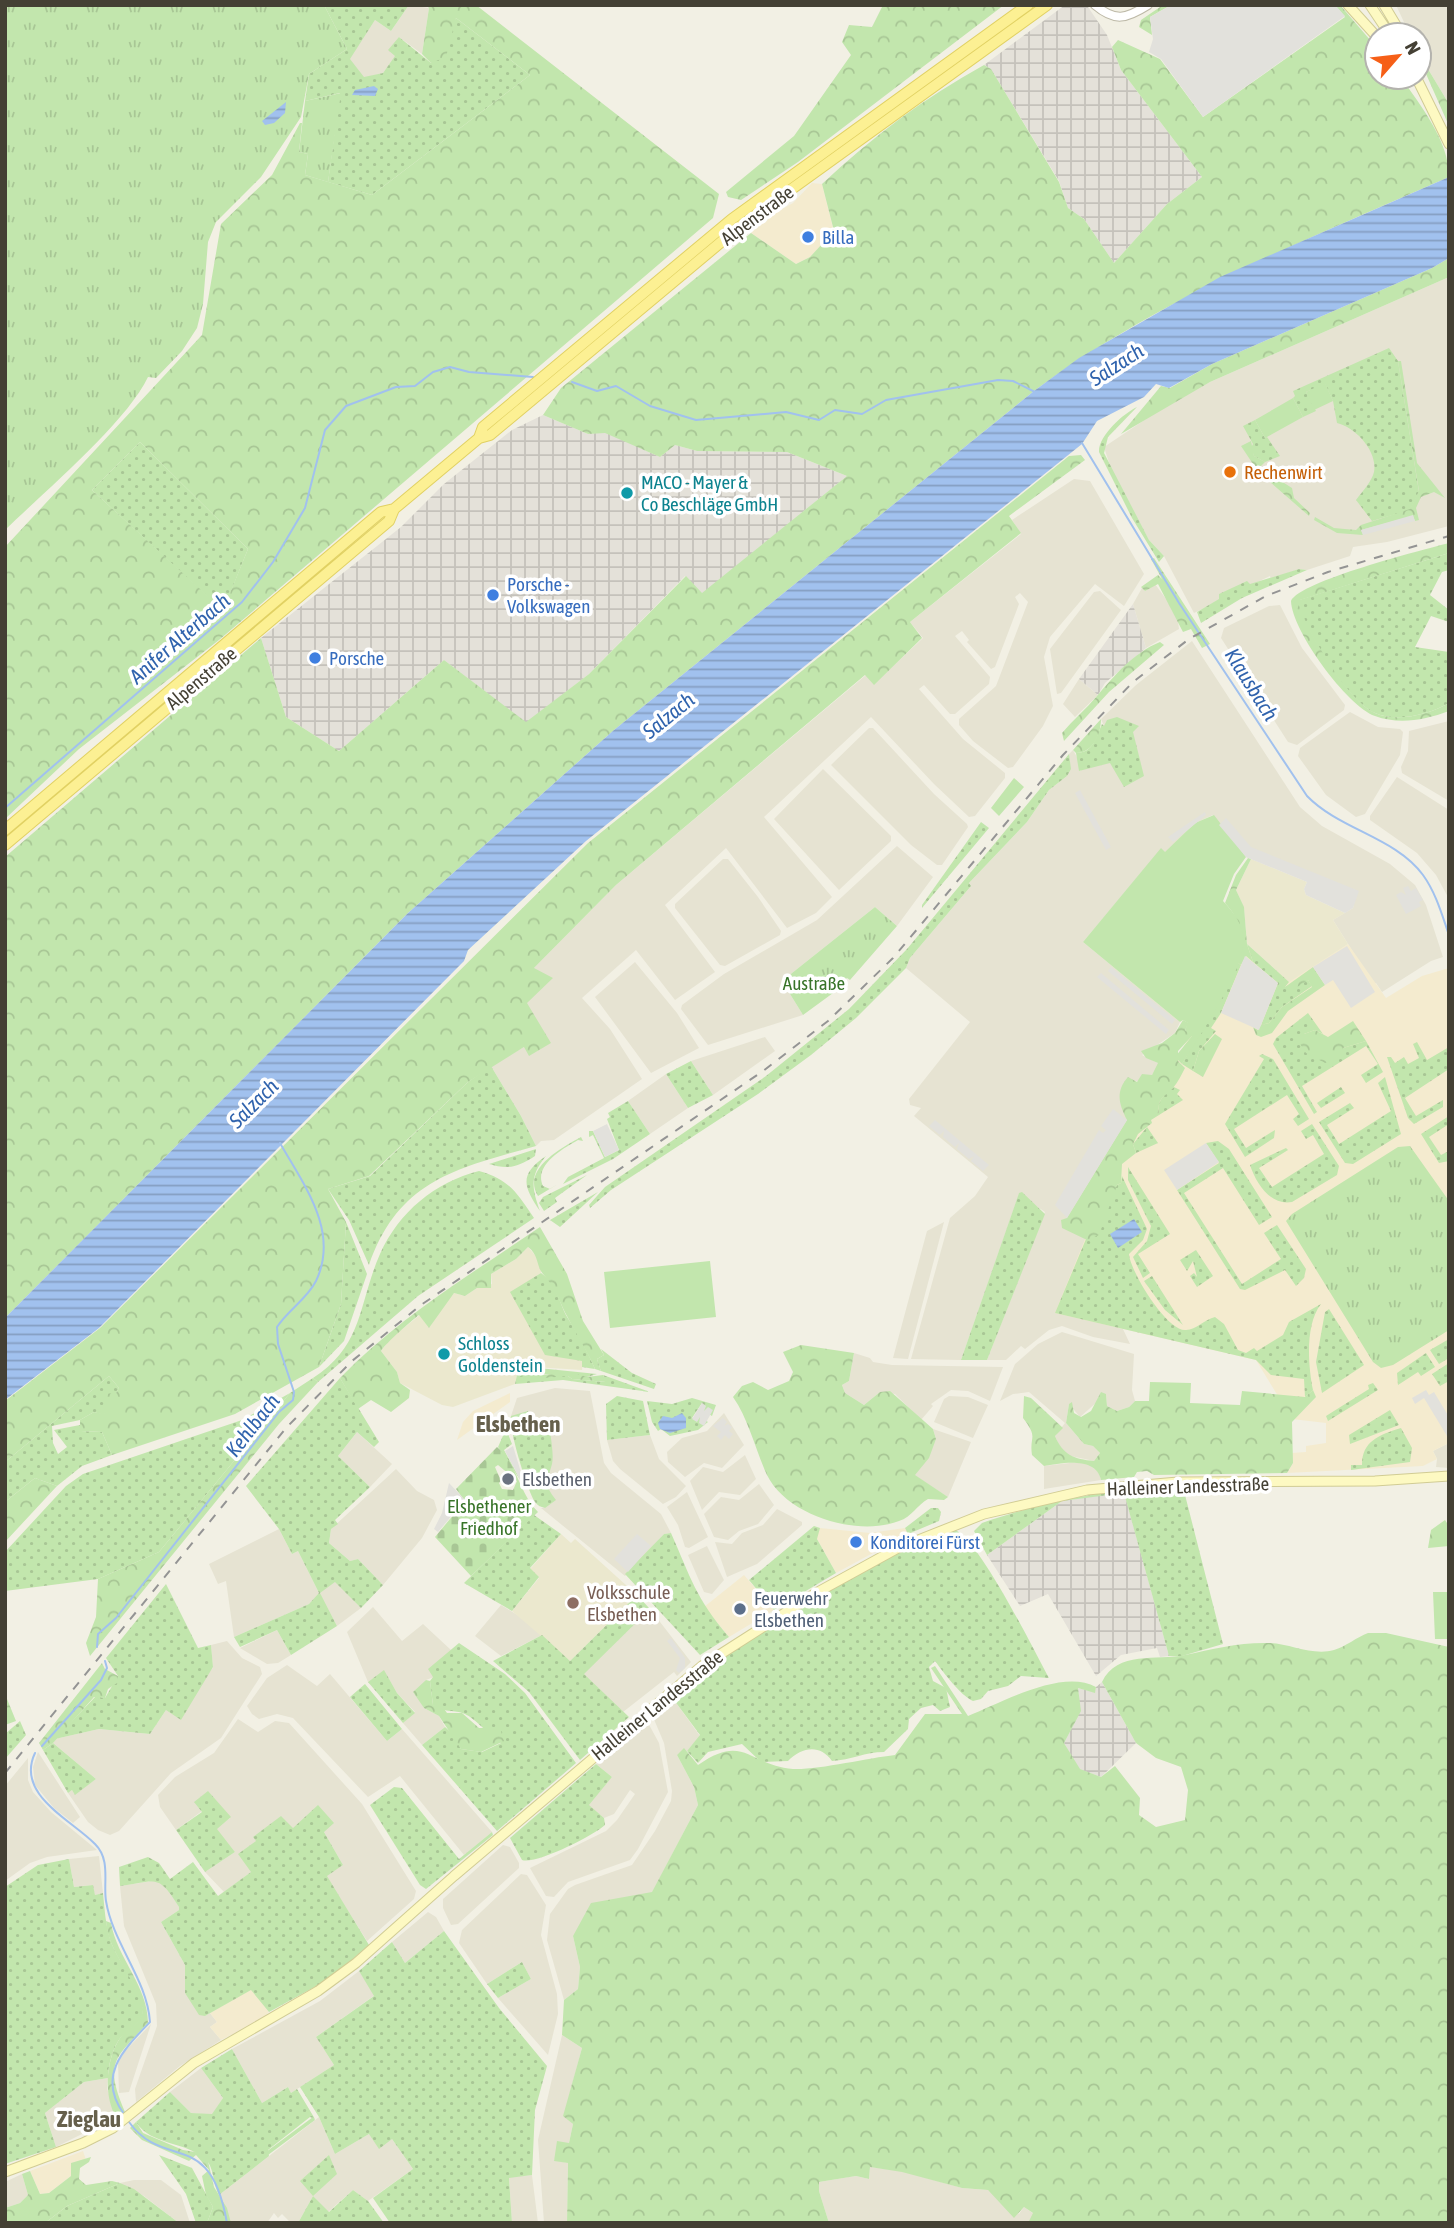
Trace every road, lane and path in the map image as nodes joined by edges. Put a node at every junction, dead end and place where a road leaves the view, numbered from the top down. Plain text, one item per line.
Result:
1 (1028, 5) edge
2 (1047, 5) edge
3 (1096, 5) edge
4 (1148, 5) edge
5 (1348, 5) edge
6 (1370, 5) edge
7 (1384, 5) edge
8 (1381, 21) edge
9 (1394, 21) edge
10 (1363, 22) edge
11 (1424, 91) edge
12 (1449, 144) edge
13 (479, 438) junction
14 (394, 509) junction
15 (5, 830) edge
16 (5, 845) edge
17 (1449, 1476) edge
18 (5, 2172) edge

1 - 13 main road, Alpenstraße
2 - 13 main road, Alpenstraße
3 - 4 street
5 - 10 main road
6 - 8 main road
7 - 9 main road
11 - 12 main road
13 - 14 main road, Alpenstraße
14 - 15 main road, Alpenstraße
14 - 16 main road, Alpenstraße
17 - 18 main road, Halleiner Landesstraße

